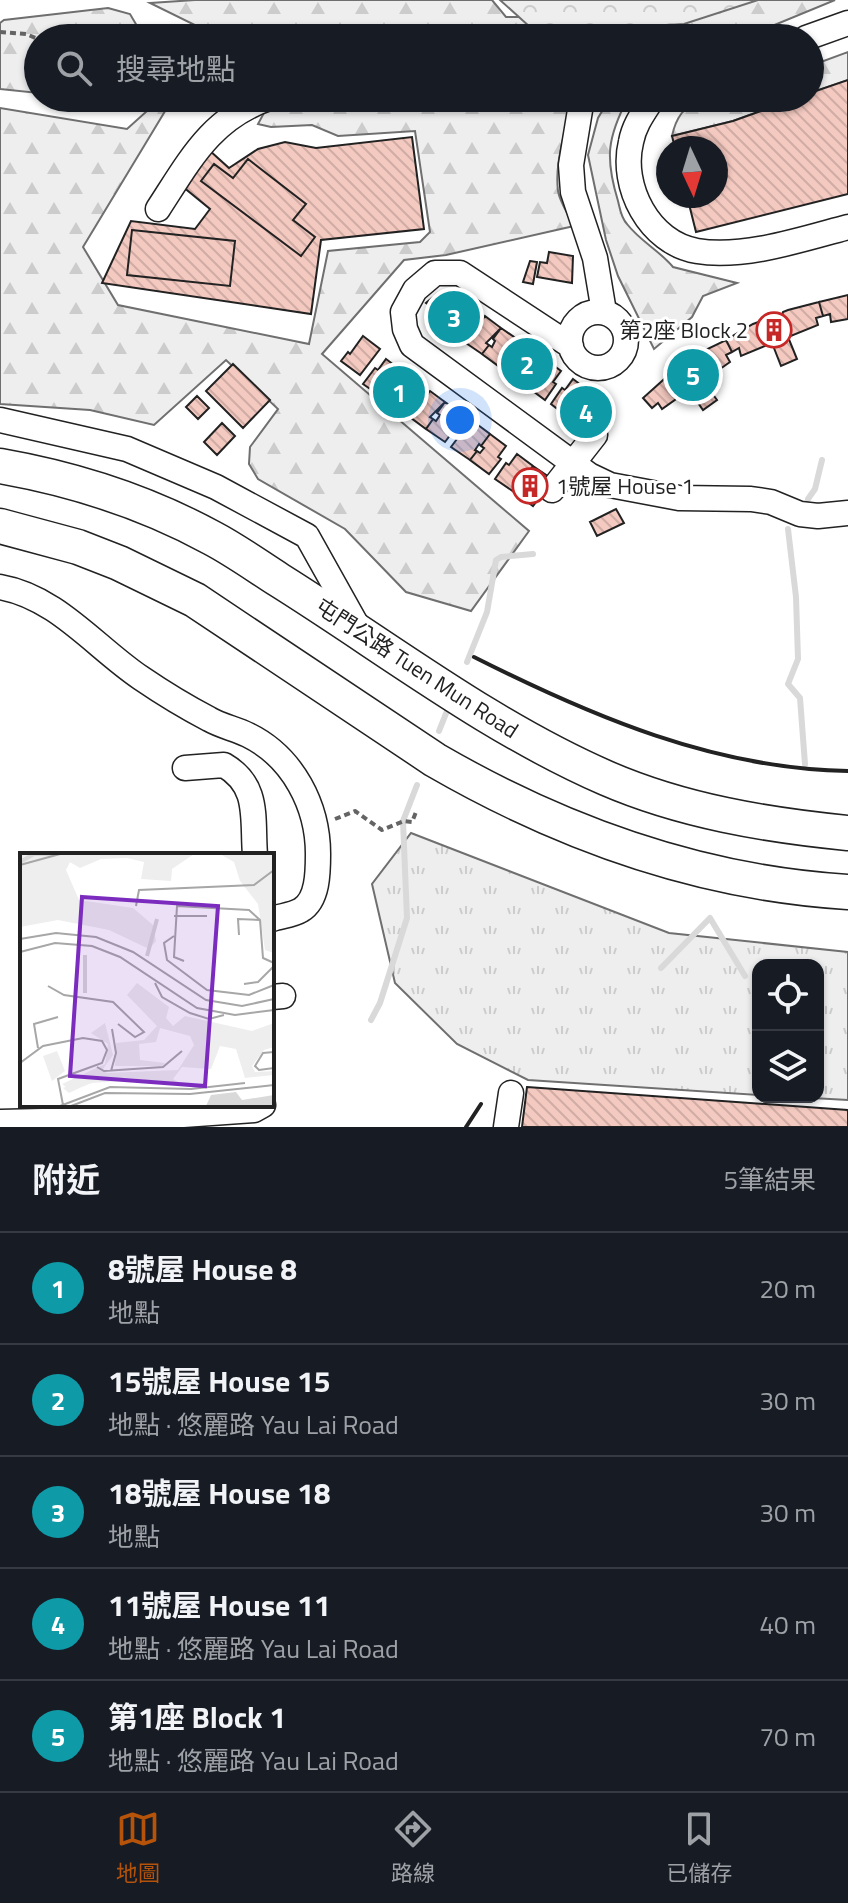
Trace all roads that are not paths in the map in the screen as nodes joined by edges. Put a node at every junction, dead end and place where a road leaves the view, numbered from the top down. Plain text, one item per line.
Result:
1 (848, 23) edge
2 (824, 32) edge
3 (238, 112) edge
4 (580, 112) edge
5 (644, 112) edge
6 (158, 209) dead end
7 (848, 227) edge
8 (595, 305) junction
9 (571, 346) junction
10 (0, 420) edge
11 (595, 435) dead end
12 (572, 464) junction
13 (0, 466) edge
14 (552, 490) dead end
15 (848, 513) edge
16 (0, 526) edge
17 (0, 587) edge
18 (359, 631) junction
19 (185, 768) dead end
20 (848, 833) edge
21 (255, 853) edge
22 (848, 892) edge
23 (274, 918) edge
24 (511, 1093) dead end
25 (259, 1107) edge
26 (0, 1122) edge
27 (506, 1127) edge

1 - 2 street
3 - 6 street
4 - 8 street
5 - 7 street
8 - 9 street
8 - 9 street
9 - 12 street
10 - 18 street
11 - 12 street
12 - 14 street
12 - 15 street
13 - 18 highway, 屯門公路 Tuen Mun Road
16 - 22 highway
17 - 23 street
18 - 20 highway, 屯門公路 Tuen Mun Road
19 - 21 street
24 - 27 street
25 - 26 street

